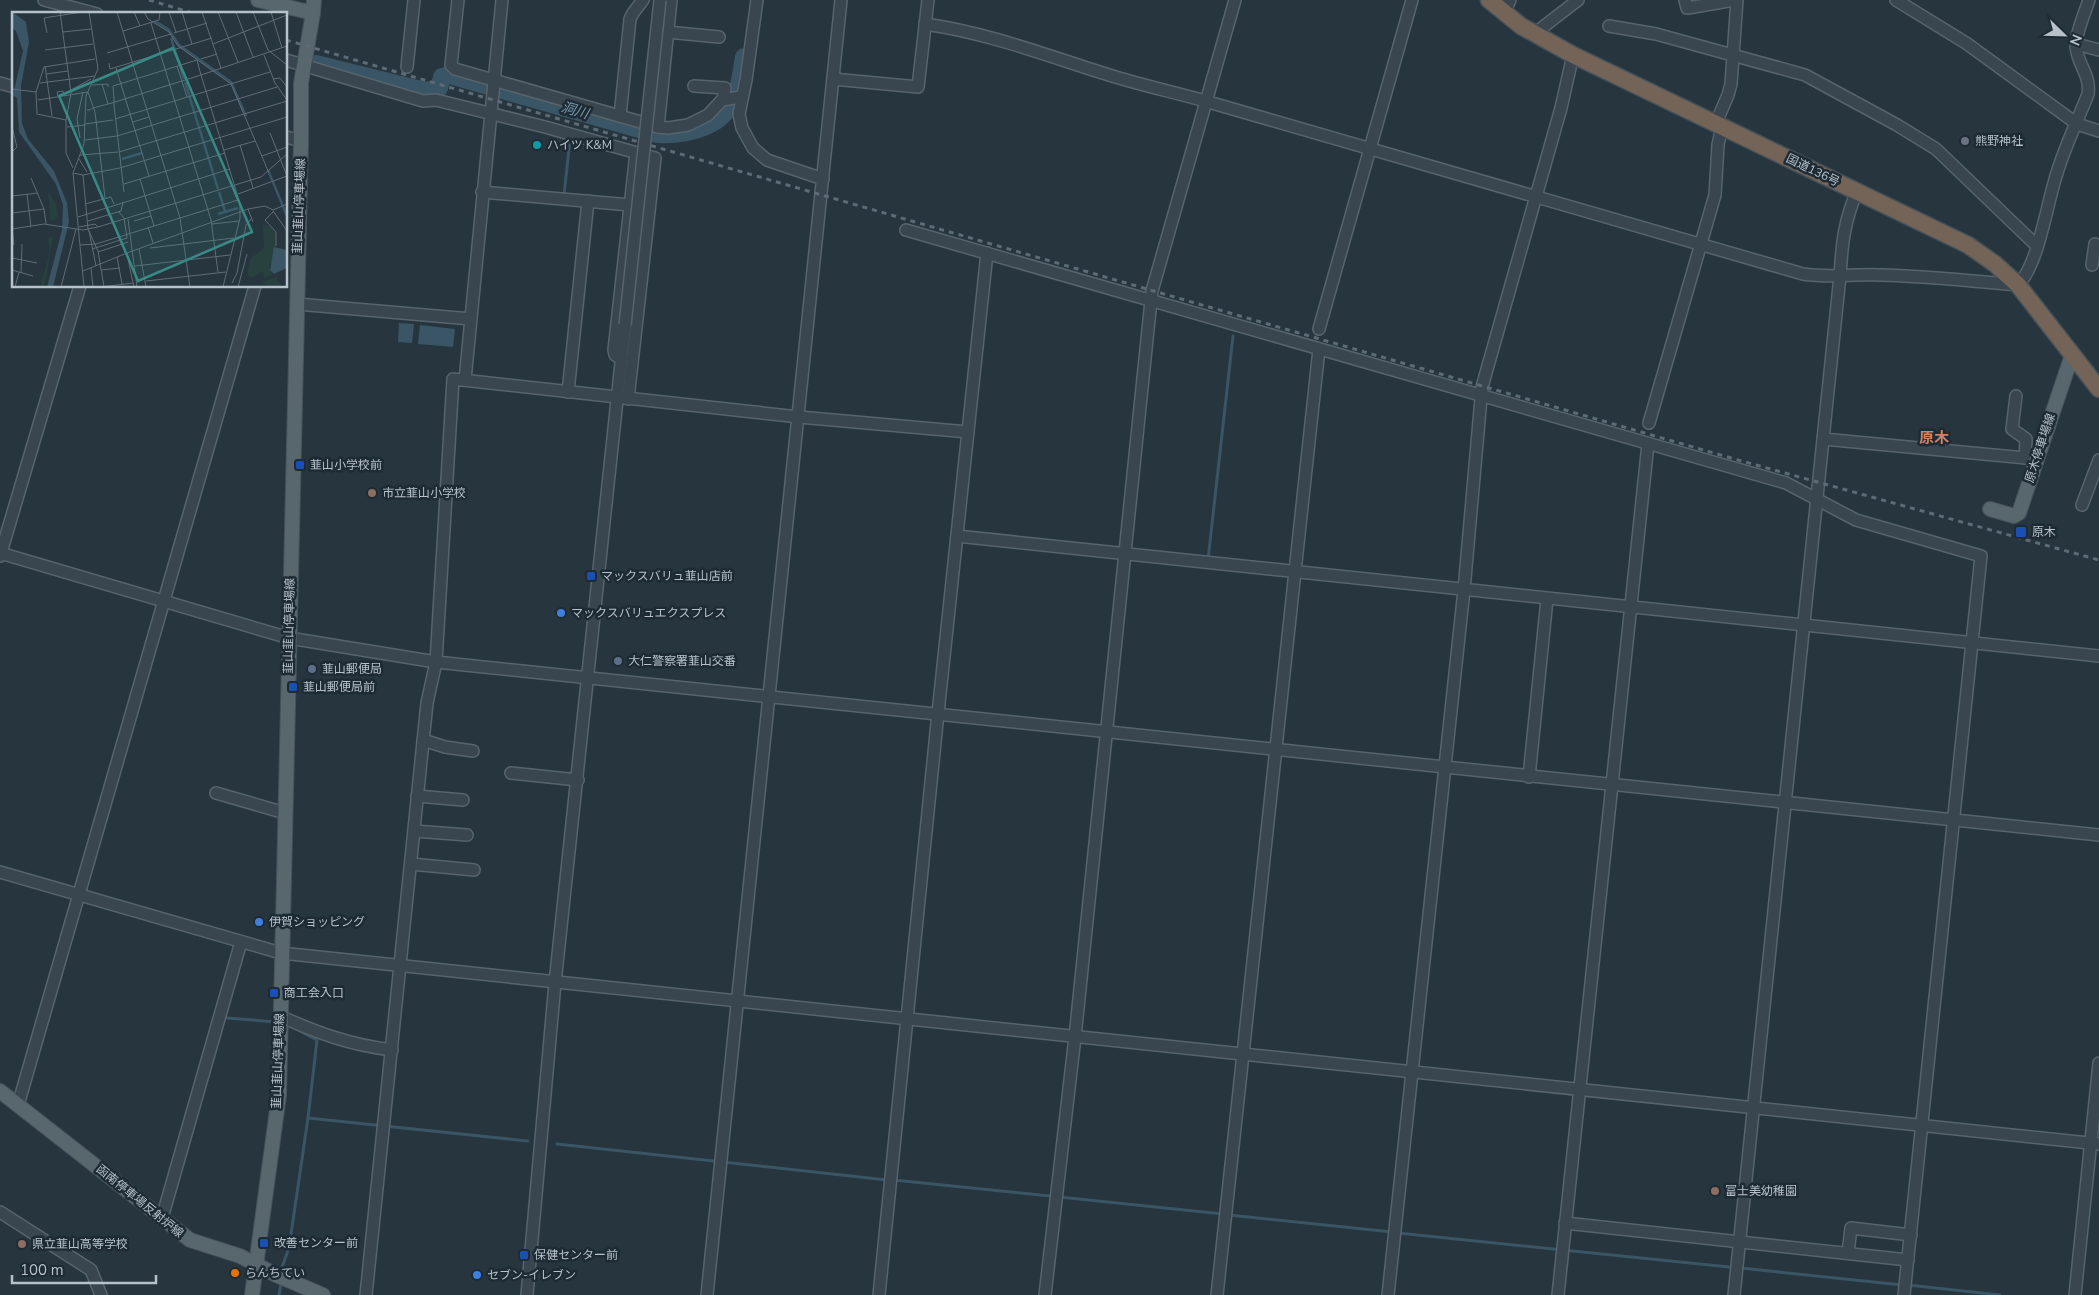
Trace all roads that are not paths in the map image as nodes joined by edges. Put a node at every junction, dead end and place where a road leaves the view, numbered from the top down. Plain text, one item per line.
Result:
1 (44, 0) edge
2 (258, 0) edge
3 (414, 0) edge
4 (458, 0) edge
5 (502, 0) edge
6 (643, 0) edge
7 (660, 0) edge
8 (671, 0) edge
9 (757, 0) edge
10 (841, 0) edge
11 (928, 0) edge
12 (1235, 0) edge
13 (1412, 0) edge
14 (1489, 0) edge
15 (1578, 0) edge
16 (1685, 0) edge
17 (1735, 0) edge
18 (1896, 0) edge
19 (2089, 0) edge
20 (314, 6) edge
21 (1507, 6) edge
22 (89, 12) edge
23 (925, 24) junction
24 (1609, 26) dead end
25 (668, 32) junction
26 (1534, 34) junction
27 (719, 37) dead end
28 (2076, 44) junction
29 (2099, 50) edge
30 (1573, 55) junction
31 (1733, 55) junction
32 (288, 61) edge
33 (303, 66) junction
34 (407, 67) dead end
35 (833, 79) junction
36 (493, 85) junction
37 (694, 86) dead end
38 (741, 97) junction
39 (726, 99) junction
40 (1206, 101) junction
41 (490, 114) junction
42 (620, 116) junction
43 (2077, 124) junction
44 (1719, 125) junction
45 (658, 127) junction
46 (2099, 131) edge
47 (288, 138) edge
48 (301, 142) junction
49 (1370, 149) junction
50 (636, 153) junction
51 (823, 179) junction
52 (1857, 191) junction
53 (482, 192) junction
54 (1535, 197) junction
55 (588, 201) junction
56 (630, 205) junction
57 (906, 230) dead end
58 (2094, 244) dead end
59 (1702, 245) junction
60 (2037, 246) junction
61 (987, 253) junction
62 (2095, 259) edge
63 (1840, 276) junction
64 (2018, 285) junction
65 (79, 288) edge
66 (254, 288) edge
67 (1151, 301) junction
68 (297, 304) junction
69 (471, 319) junction
70 (1319, 329) dead end
71 (1319, 349) junction
72 (2072, 355) junction
73 (621, 358) junction
74 (465, 380) junction
75 (2099, 389) edge
76 (568, 392) junction
77 (1481, 396) junction
78 (2016, 396) dead end
79 (622, 398) junction
80 (800, 417) junction
81 (1649, 423) dead end
82 (968, 432) junction
83 (1823, 439) junction
84 (1648, 444) junction
85 (2031, 459) junction
86 (2099, 460) edge
87 (1816, 498) junction
88 (2082, 505) dead end
89 (1990, 508) dead end
90 (957, 536) junction
91 (0, 554) edge
92 (1124, 554) junction
93 (1295, 573) junction
94 (1464, 590) junction
95 (1547, 599) junction
96 (164, 602) junction
97 (1632, 608) junction
98 (1802, 626) junction
99 (289, 638) junction
100 (1972, 642) junction
101 (2099, 656) edge
102 (436, 662) junction
103 (589, 678) junction
104 (769, 697) junction
105 (938, 714) junction
106 (1106, 732) junction
107 (423, 740) junction
108 (1276, 750) junction
109 (473, 751) dead end
110 (1444, 768) junction
111 (511, 773) dead end
112 (1529, 777) junction
113 (578, 780) junction
114 (1613, 785) junction
115 (216, 793) dead end
116 (418, 796) junction
117 (463, 800) dead end
118 (1784, 803) junction
119 (285, 813) junction
120 (1952, 820) junction
121 (414, 831) junction
122 (467, 835) dead end
123 (2099, 836) edge
124 (411, 864) junction
125 (474, 870) dead end
126 (0, 872) edge
127 (79, 895) junction
128 (241, 942) junction
129 (281, 953) junction
130 (400, 966) junction
131 (556, 983) junction
132 (738, 1001) junction
133 (280, 1016) junction
134 (908, 1019) junction
135 (1075, 1037) junction
136 (392, 1050) junction
137 (1242, 1055) junction
138 (2099, 1064) edge
139 (1412, 1073) junction
140 (1580, 1089) junction
141 (0, 1091) edge
142 (18, 1105) junction
143 (1754, 1108) junction
144 (1922, 1126) junction
145 (2095, 1144) edge
146 (0, 1212) edge
147 (162, 1218) junction
148 (1565, 1223) junction
149 (1911, 1235) junction
150 (1740, 1241) junction
151 (1848, 1253) junction
152 (1908, 1260) junction
153 (257, 1264) junction
154 (101, 1295) edge
155 (252, 1295) edge
156 (323, 1295) edge
157 (366, 1295) edge
158 (527, 1295) edge
159 (707, 1295) edge
160 (880, 1295) edge
161 (1045, 1295) edge
162 (1217, 1295) edge
163 (1388, 1295) edge
164 (1558, 1295) edge
165 (1734, 1295) edge
166 (1904, 1295) edge
167 (2075, 1295) edge

1 - 22 street
2 - 20 main road, 韮山韮山停車場線
3 - 34 street
4 - 36 street
5 - 36 street
6 - 42 street
7 - 73 street, bridge
8 - 25 street
9 - 38 street
10 - 35 street
11 - 23 street
12 - 40 street
13 - 49 street
14 - 21 highway, 国道136号
15 - 26 street
16 - 17 street
17 - 31 street
18 - 43 street
19 - 28 street
20 - 33 main road, 韮山韮山停車場線
21 - 26 highway, 国道136号
23 - 35 street
23 - 40 street
24 - 31 street
25 - 27 street
25 - 45 street
26 - 30 highway, 国道136号
28 - 29 street
28 - 43 street
30 - 44 highway, 国道136号
30 - 54 street
31 - 44 street
31 - 60 street
32 - 33 street
33 - 41 street
33 - 48 main road, 韮山韮山停車場線
35 - 51 street
36 - 41 street
36 - 42 street
37 - 39 street
38 - 39 street
38 - 51 street
39 - 45 street
40 - 49 street
40 - 67 street
41 - 50 street
41 - 53 street
42 - 45 street
43 - 46 street
43 - 60 street
44 - 52 highway, 国道136号
44 - 59 street
47 - 48 street
48 - 68 main road, 韮山韮山停車場線
49 - 54 street
49 - 70 street
50 - 56 street
50 - 79 street
51 - 80 street
52 - 63 street
52 - 64 highway, 国道136号
53 - 55 street
53 - 69 street
54 - 59 street
54 - 77 street
55 - 56 street
55 - 76 street
56 - 73 street
57 - 61 street
58 - 62 street
59 - 63 street
59 - 81 street
60 - 64 street
61 - 67 street
61 - 82 street
63 - 64 street
63 - 83 street
64 - 72 highway, 国道136号
65 - 91 street
66 - 96 street
67 - 71 street
67 - 92 street
68 - 69 street
68 - 99 main road, 韮山韮山停車場線
69 - 74 street
71 - 77 street
71 - 93 street
72 - 75 highway, 国道136号
72 - 85 main road, 原木停車場線
73 - 79 street
74 - 76 street
74 - 102 street
76 - 79 street
77 - 84 street
77 - 94 street
78 - 85 street
79 - 80 street
79 - 103 street
80 - 82 street
80 - 104 street
82 - 90 street
83 - 85 street
83 - 87 street
84 - 87 street
84 - 97 street
85 - 89 main road, 原木停車場線
86 - 88 street
87 - 98 street
87 - 100 street
90 - 92 street
90 - 105 street
91 - 96 street
92 - 93 street
92 - 106 street
93 - 94 street
93 - 108 street
94 - 95 street
94 - 110 street
95 - 97 street
95 - 112 street
96 - 99 street
96 - 127 street
97 - 98 street
97 - 114 street
98 - 100 street
98 - 118 street
99 - 102 street
99 - 119 main road, 韮山韮山停車場線
100 - 101 street
100 - 120 street
102 - 103 street
102 - 107 street
103 - 104 street
103 - 113 street
104 - 105 street
104 - 132 street
105 - 106 street
105 - 134 street
106 - 108 street
106 - 135 street
107 - 109 street
107 - 116 street
108 - 110 street
108 - 137 street
110 - 112 street
110 - 139 street
111 - 113 street
112 - 114 street
113 - 131 street
114 - 118 street
114 - 140 street
115 - 119 street
116 - 117 street
116 - 121 street
118 - 120 street
118 - 143 street
119 - 129 main road, 韮山韮山停車場線
120 - 123 street
120 - 144 street
121 - 122 street
121 - 124 street
124 - 125 street
124 - 130 street
126 - 127 street
127 - 128 street
127 - 142 street
128 - 129 street
128 - 147 street
129 - 130 street
129 - 133 main road, 韮山韮山停車場線
130 - 131 street
130 - 136 street
131 - 132 street
131 - 158 street
132 - 134 street
132 - 159 street
133 - 136 street
133 - 153 main road, 韮山韮山停車場線
134 - 135 street
134 - 160 street
135 - 137 street
135 - 161 street
136 - 157 street
137 - 139 street
137 - 162 street
138 - 145 street
139 - 140 street
139 - 163 street
140 - 143 street
140 - 148 street
141 - 142 main road, 函南停車場反射炉線
142 - 147 main road, 函南停車場反射炉線
143 - 144 street
143 - 150 street
144 - 145 street
144 - 149 street
145 - 167 street
146 - 154 street
147 - 153 main road, 函南停車場反射炉線
148 - 150 street
148 - 164 street
149 - 151 street
149 - 152 street
150 - 151 street
150 - 165 street
151 - 152 street
152 - 166 street
153 - 155 main road, 韮山韮山停車場線
153 - 156 main road, 函南停車場反射炉線

